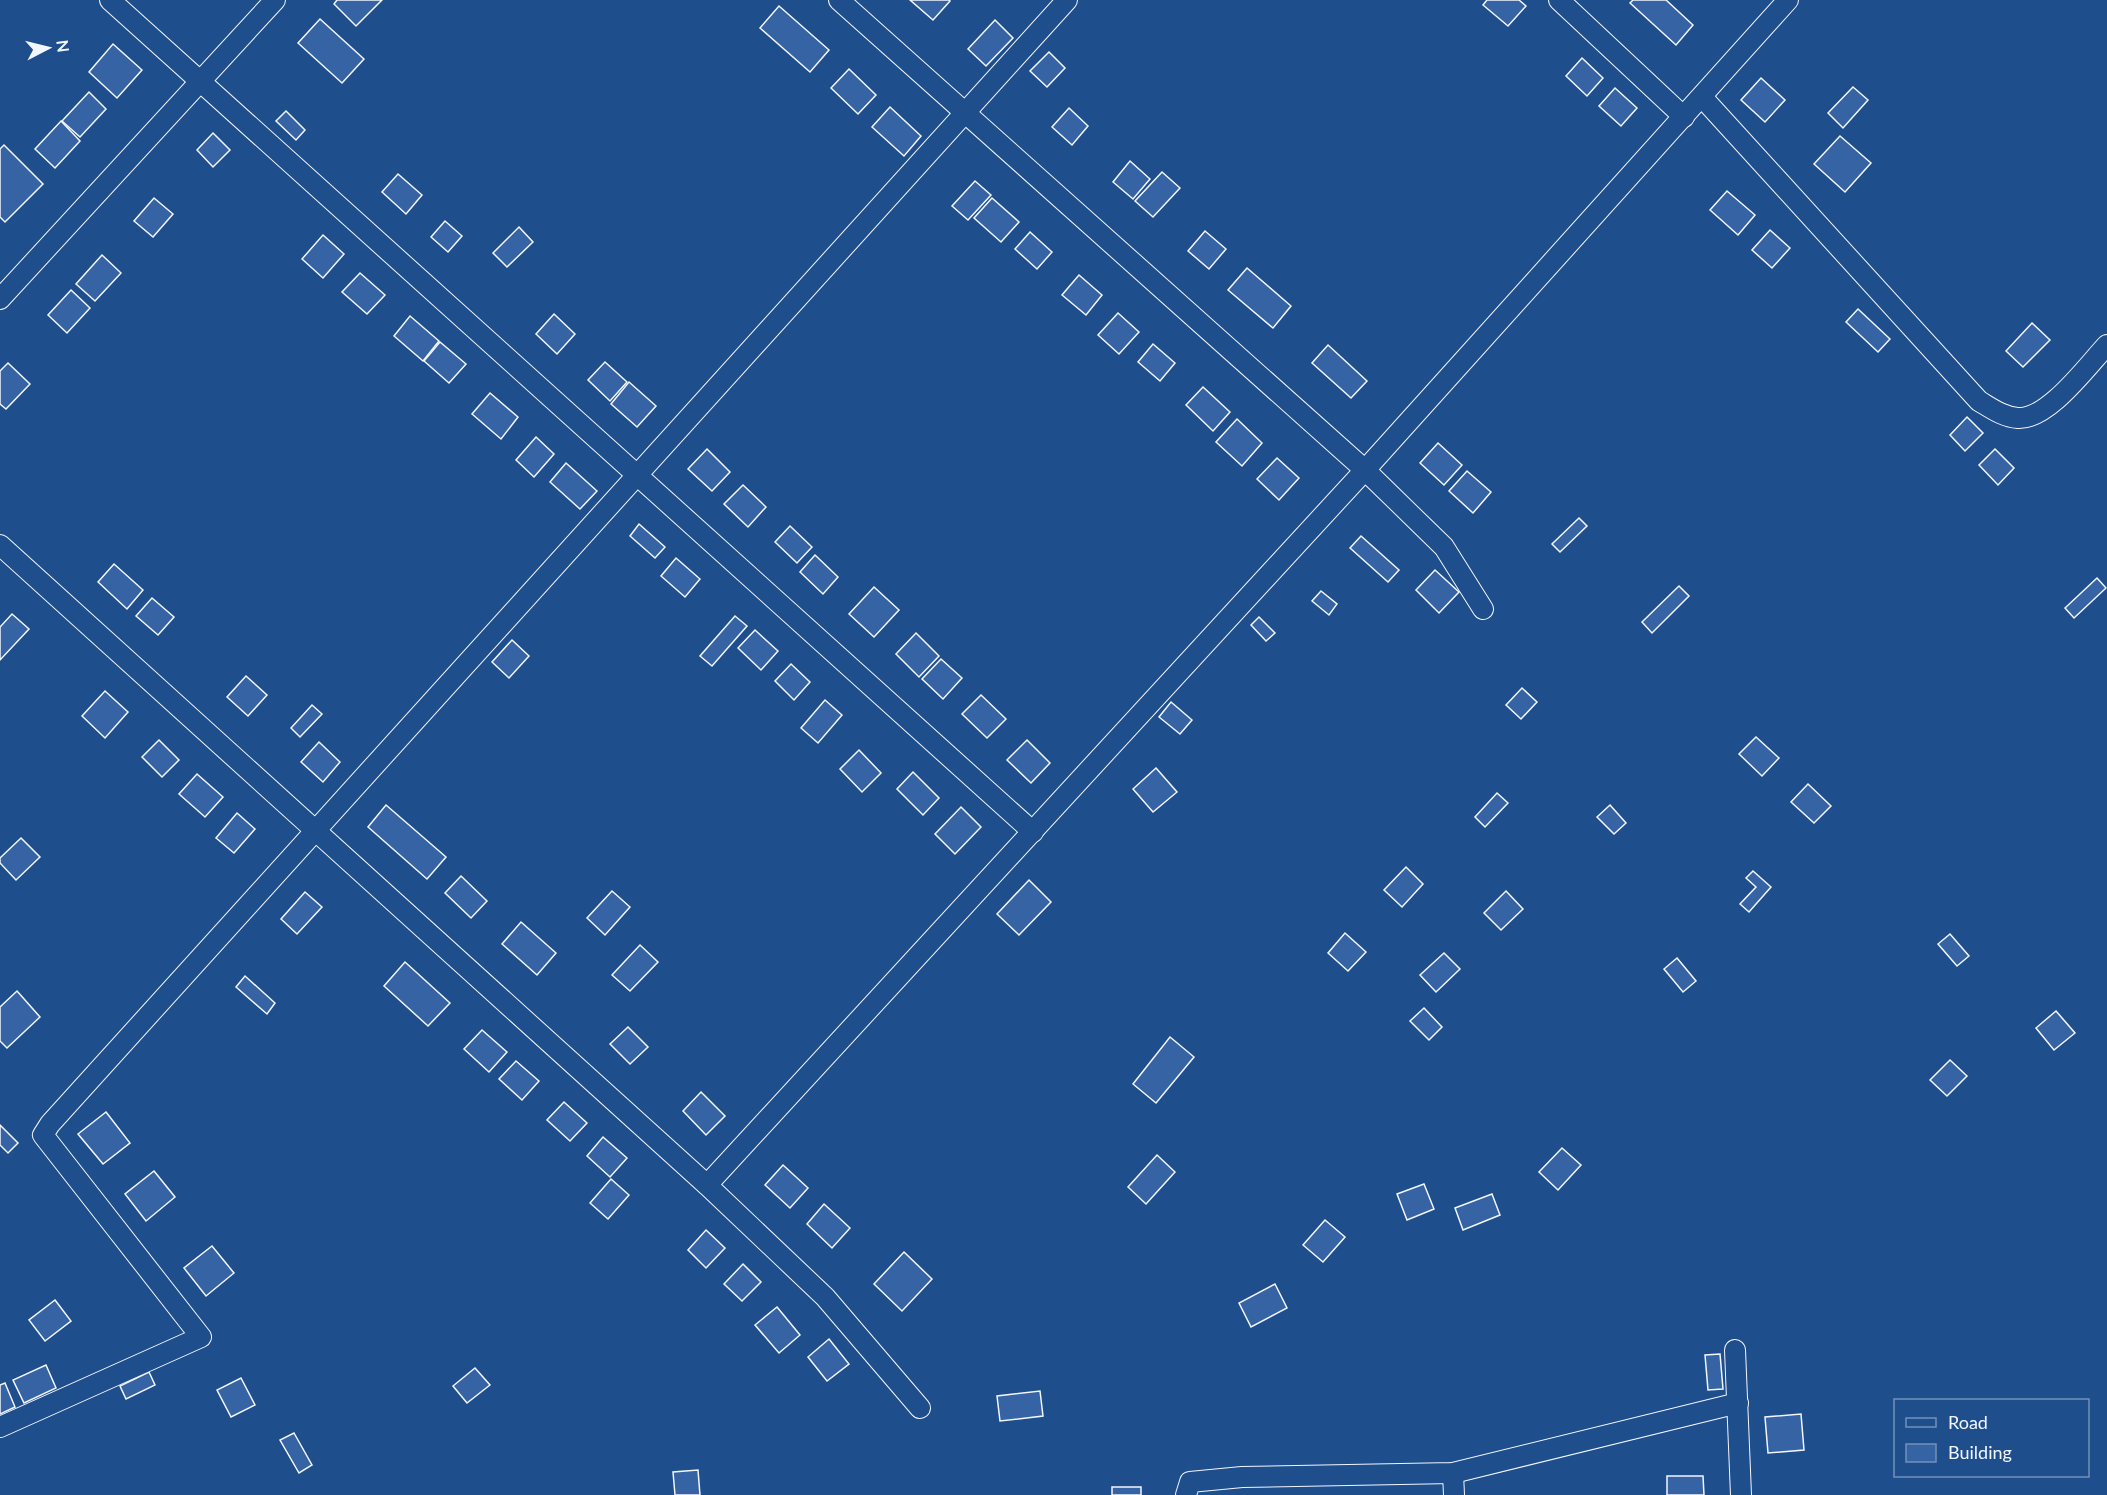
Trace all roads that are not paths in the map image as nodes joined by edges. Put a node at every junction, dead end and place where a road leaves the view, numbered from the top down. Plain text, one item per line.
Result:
1 (110, 0) edge
2 (275, 0) edge
3 (839, 0) edge
4 (1067, 0) edge
5 (1559, 0) edge
6 (1788, 0) edge
7 (200, 82) junction
8 (1702, 97) junction
9 (965, 114) junction
10 (1684, 117) junction
11 (0, 299) edge
12 (2107, 345) edge
13 (1365, 470) junction
14 (639, 476) junction
15 (0, 545) edge
16 (1484, 609) dead end
17 (316, 830) junction
18 (1033, 832) junction
19 (707, 1185) junction
20 (1735, 1350) dead end
21 (1738, 1403) junction
22 (920, 1408) dead end
23 (0, 1427) edge
24 (1453, 1473) junction
25 (1186, 1495) edge
26 (1454, 1495) edge
27 (1741, 1495) edge

1 - 7 street
2 - 7 street
3 - 9 street
4 - 9 street
5 - 10 street
6 - 8 street
7 - 11 street
7 - 14 street
8 - 10 street
8 - 12 street
9 - 13 street
9 - 14 street
10 - 13 street
13 - 16 street
13 - 18 street
14 - 17 street
14 - 18 street
15 - 17 street
17 - 19 street
17 - 23 street
18 - 19 street
19 - 22 street
20 - 21 street
21 - 24 street
21 - 27 street
24 - 25 street
24 - 26 street

